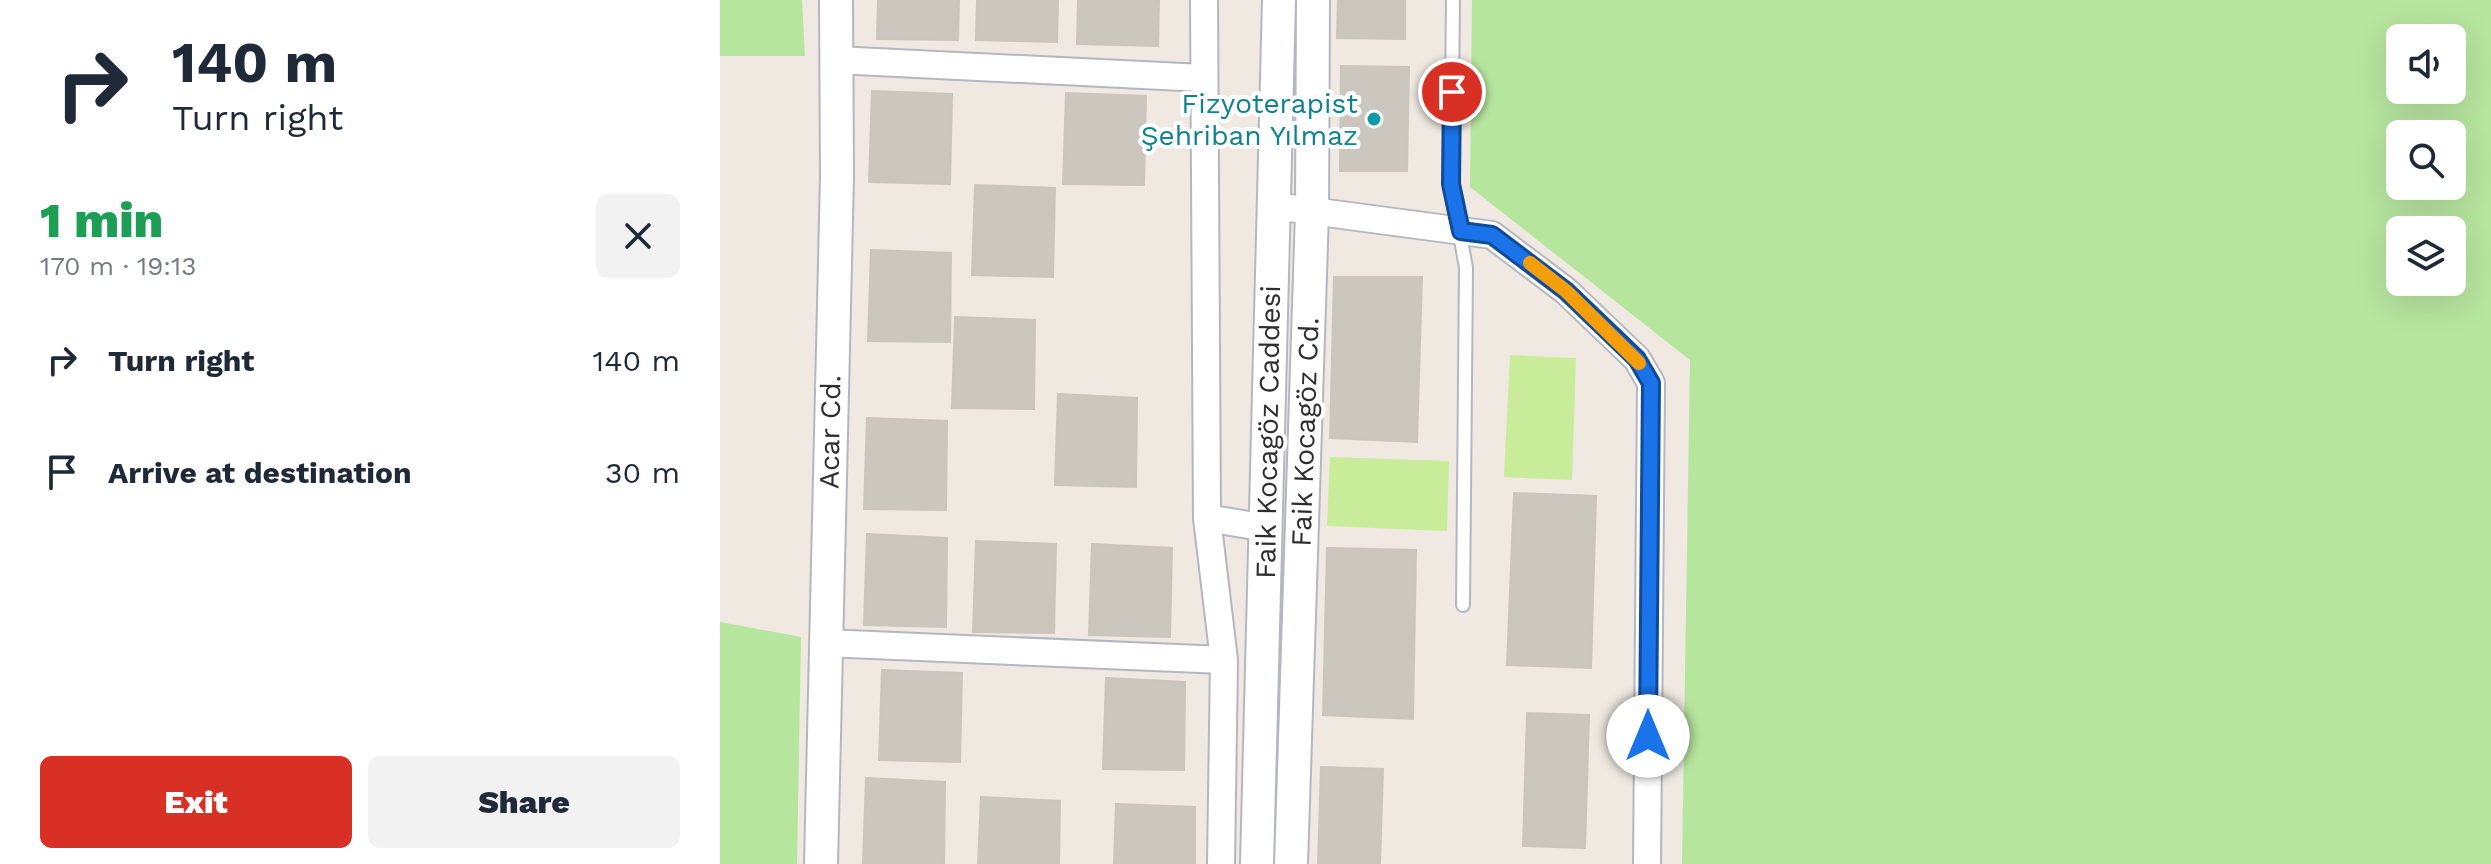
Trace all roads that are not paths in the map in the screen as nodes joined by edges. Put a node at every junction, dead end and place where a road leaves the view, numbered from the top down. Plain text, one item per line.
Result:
1 (836, 0) edge
2 (1204, 0) edge
3 (1279, 0) edge
4 (1313, 0) edge
5 (1453, 0) edge
6 (836, 60) junction
7 (1203, 78) junction
8 (1274, 206) junction
9 (1312, 212) junction
10 (1461, 231) junction
11 (1207, 518) junction
12 (1266, 528) junction
13 (1463, 605) dead end
14 (825, 643) junction
15 (1224, 660) junction
16 (821, 864) edge
17 (1221, 864) edge
18 (1257, 864) edge
19 (1291, 864) edge
20 (1647, 864) edge

1 - 6 street, Acar Cd.
2 - 7 street
3 - 8 street, Faik Kocagöz Caddesi
4 - 9 street, Faik Kocagöz Cd.
5 - 10 lane
6 - 7 street
6 - 14 street, Acar Cd.
7 - 11 street
8 - 9 street
8 - 12 street, Faik Kocagöz Caddesi
9 - 10 street
9 - 19 street, Faik Kocagöz Cd.
10 - 13 lane
10 - 20 street
11 - 12 street
11 - 15 street
12 - 18 street, Faik Kocagöz Caddesi
14 - 15 street
14 - 16 street, Acar Cd.
15 - 17 street

